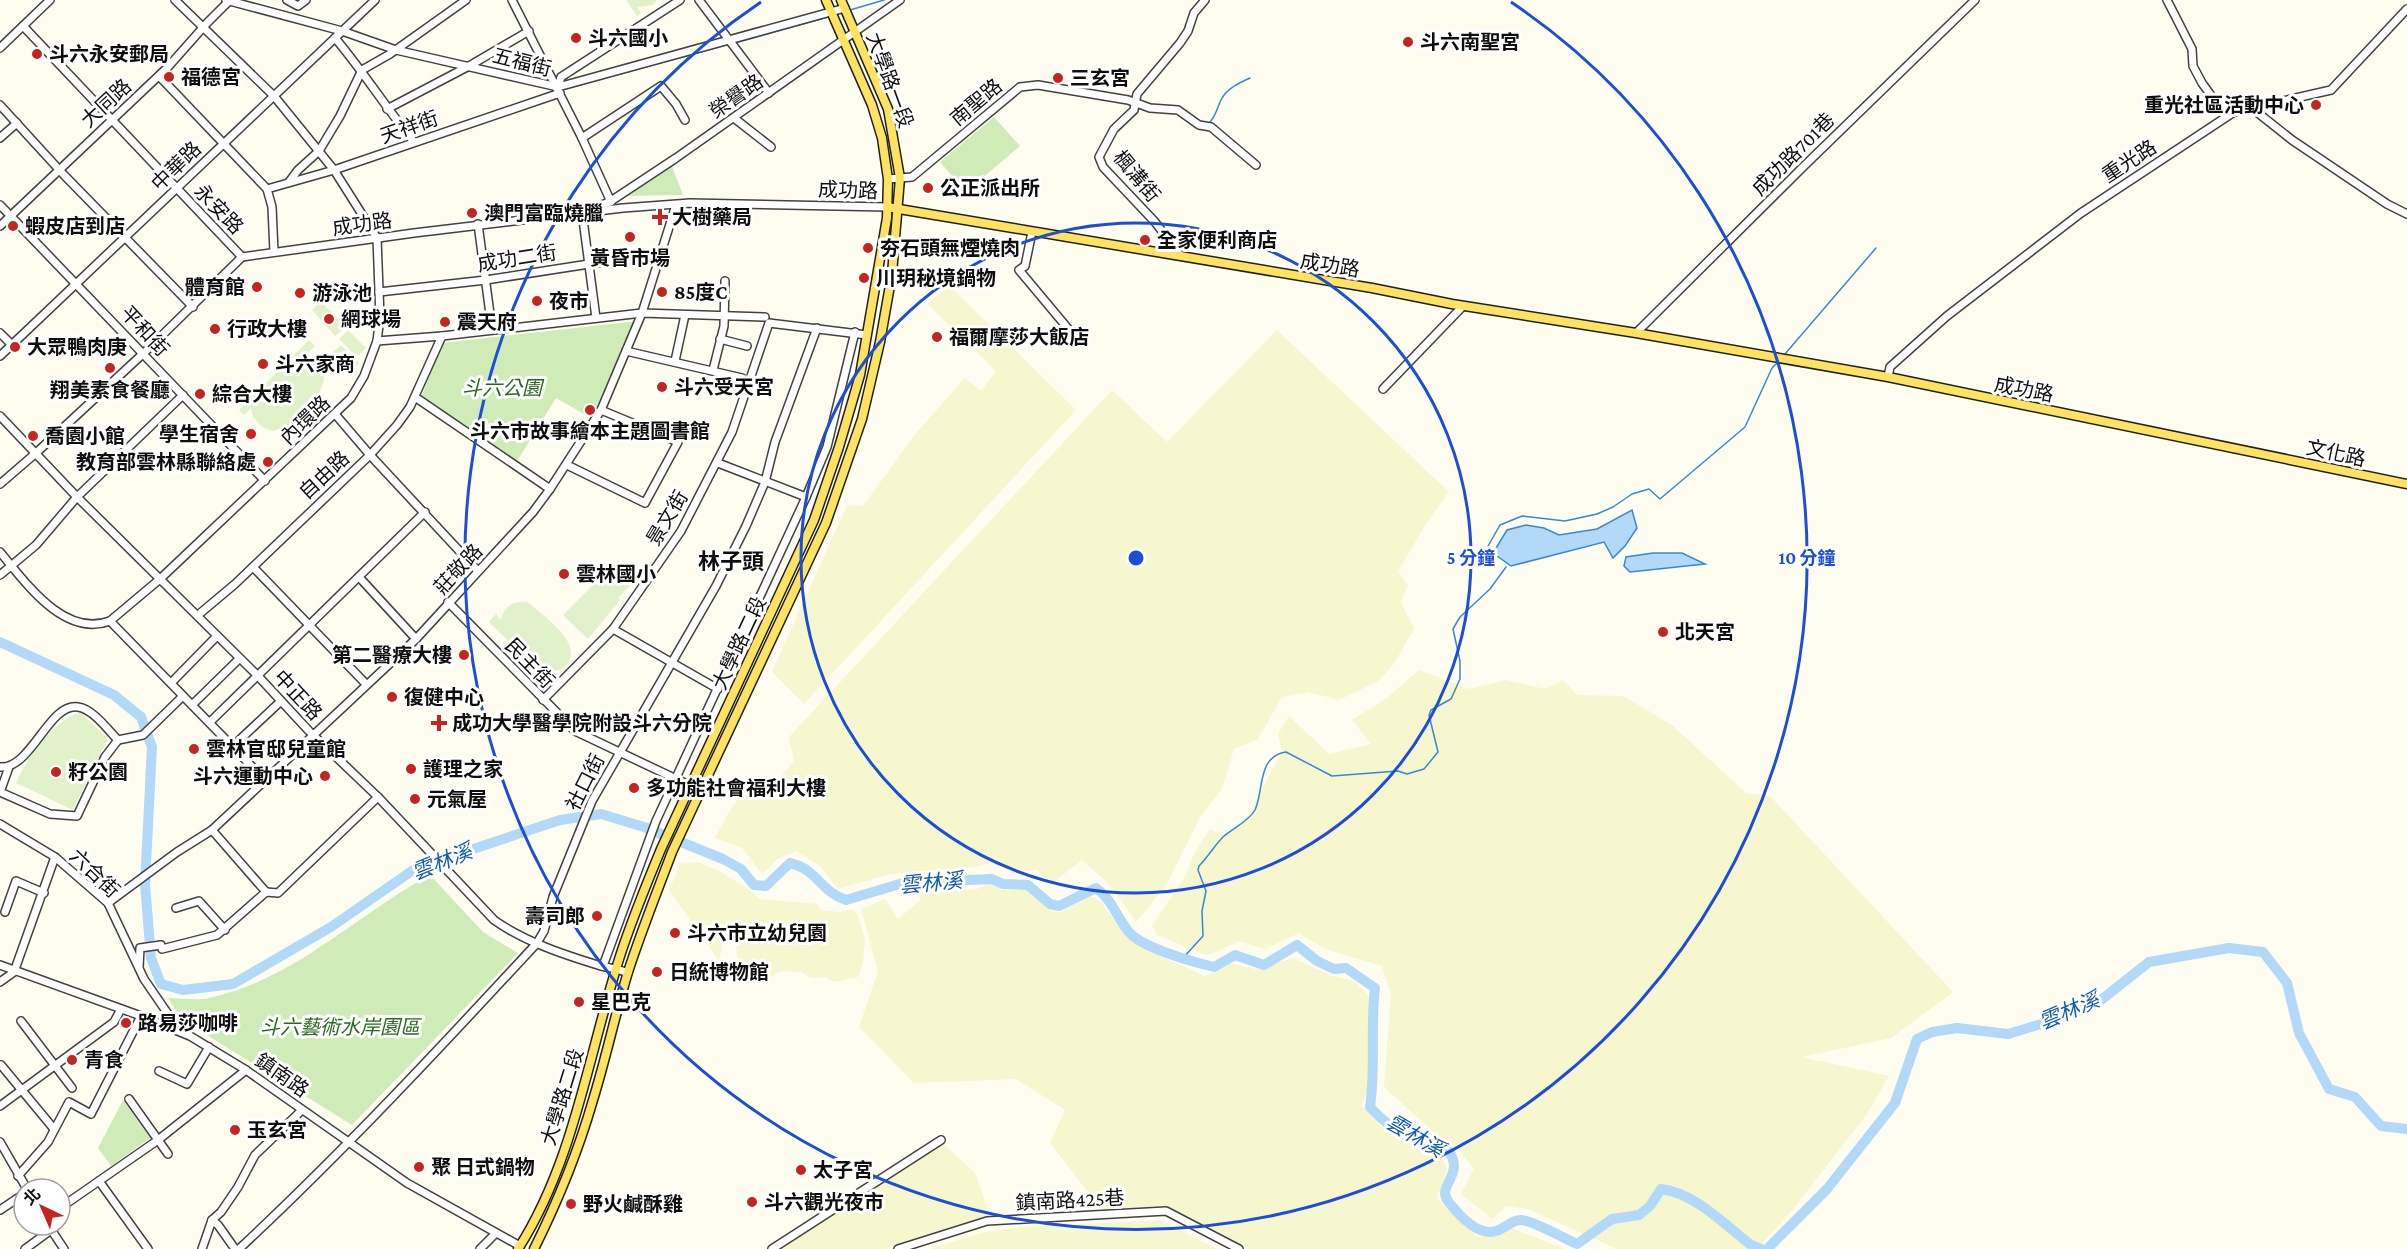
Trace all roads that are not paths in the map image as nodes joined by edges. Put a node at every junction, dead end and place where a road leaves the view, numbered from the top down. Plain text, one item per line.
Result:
1 (50, 0) edge
2 (175, 0) edge
3 (287, 0) edge
4 (306, 0) edge
5 (375, 0) edge
6 (466, 0) edge
7 (512, 0) edge
8 (680, 0) edge
9 (699, 0) edge
10 (826, 0) edge
11 (900, 0) edge
12 (1205, 0) edge
13 (1975, 0) edge
14 (2167, 0) edge
15 (228, 2) edge
16 (843, 4) edge
17 (2407, 9) edge
18 (831, 12) junction
19 (23, 26) junction
20 (204, 27) junction
21 (529, 31) junction
22 (856, 32) junction
23 (338, 34) junction
24 (844, 40) junction
25 (730, 41) junction
26 (0, 48) edge
27 (394, 52) junction
28 (466, 67) junction
29 (362, 70) junction
30 (159, 76) junction
31 (559, 90) junction
32 (769, 93) junction
33 (274, 96) junction
34 (1137, 103) junction
35 (0, 105) edge
36 (387, 108) junction
37 (2253, 109) junction
38 (2234, 112) junction
39 (734, 118) junction
40 (112, 120) junction
41 (685, 120) dead end
42 (17, 123) junction
43 (0, 138) edge
44 (582, 138) junction
45 (414, 142) junction
46 (224, 144) junction
47 (771, 147) dead end
48 (319, 151) junction
49 (1256, 165) dead end
50 (60, 170) junction
51 (333, 170) junction
52 (900, 178) junction
53 (888, 179) junction
54 (288, 183) junction
55 (176, 189) junction
56 (267, 189) junction
57 (0, 205) edge
58 (611, 205) junction
59 (676, 205) junction
60 (887, 207) junction
61 (898, 209) junction
62 (585, 212) junction
63 (2407, 214) edge
64 (11, 216) junction
65 (478, 224) junction
66 (0, 226) edge
67 (1032, 232) junction
68 (126, 238) junction
69 (377, 238) junction
70 (274, 252) junction
71 (1180, 255) junction
72 (660, 256) junction
73 (242, 258) junction
74 (589, 264) junction
75 (486, 280) junction
76 (725, 281) dead end
77 (76, 284) junction
78 (379, 292) junction
79 (1463, 306) junction
80 (193, 307) junction
81 (642, 313) junction
82 (685, 315) junction
83 (725, 315) junction
84 (596, 318) junction
85 (767, 320) junction
86 (817, 328) junction
87 (492, 329) junction
88 (1070, 331) dead end
89 (855, 332) junction
90 (0, 333) edge
91 (1636, 333) junction
92 (867, 335) junction
93 (442, 336) junction
94 (720, 339) junction
95 (377, 340) junction
96 (12, 345) junction
97 (747, 346) dead end
98 (626, 351) junction
99 (143, 354) junction
100 (0, 356) edge
101 (675, 361) junction
102 (713, 370) junction
103 (1888, 377) junction
104 (742, 378) dead end
105 (1383, 390) dead end
106 (183, 395) junction
107 (415, 397) junction
108 (601, 410) junction
109 (335, 414) junction
110 (0, 416) edge
111 (36, 453) junction
112 (2258, 453) joint
113 (370, 455) junction
114 (718, 463) junction
115 (567, 465) junction
116 (829, 476) junction
117 (841, 479) junction
118 (265, 481) junction
119 (765, 482) junction
120 (0, 484) edge
121 (2407, 484) edge
122 (550, 489) junction
123 (77, 497) junction
124 (806, 497) junction
125 (425, 512) junction
126 (0, 552) edge
127 (253, 567) junction
128 (11, 568) junction
129 (478, 571) junction
130 (0, 575) edge
131 (359, 577) junction
132 (160, 579) junction
133 (448, 602) junction
134 (198, 615) junction
135 (110, 621) junction
136 (308, 626) junction
137 (613, 629) junction
138 (217, 636) junction
139 (416, 639) junction
140 (239, 659) junction
141 (671, 663) junction
142 (258, 676) junction
143 (171, 683) junction
144 (366, 684) junction
145 (718, 689) junction
146 (183, 696) junction
147 (543, 700) junction
148 (281, 701) junction
149 (192, 705) junction
150 (721, 721) junction
151 (210, 722) junction
152 (732, 727) junction
153 (314, 735) junction
154 (118, 740) junction
155 (233, 746) junction
156 (619, 752) junction
157 (0, 767) edge
158 (9, 767) junction
159 (675, 779) junction
160 (265, 780) junction
161 (691, 786) junction
162 (378, 797) junction
163 (0, 824) edge
164 (212, 830) junction
165 (55, 857) junction
166 (266, 892) junction
167 (44, 893) junction
168 (108, 903) junction
169 (176, 908) dead end
170 (5, 912) dead end
171 (225, 930) junction
172 (537, 943) junction
173 (0, 965) edge
174 (603, 966) junction
175 (139, 967) junction
176 (616, 968) junction
177 (14, 972) junction
178 (628, 973) junction
179 (0, 982) edge
180 (121, 1009) junction
181 (141, 1016) junction
182 (21, 1021) dead end
183 (179, 1030) junction
184 (209, 1047) junction
185 (1, 1065) edge
186 (55, 1066) junction
187 (246, 1070) junction
188 (159, 1071) dead end
189 (72, 1088) dead end
190 (22, 1092) junction
191 (129, 1099) dead end
192 (0, 1106) edge
193 (302, 1110) junction
194 (54, 1129) junction
195 (158, 1140) junction
196 (941, 1140) dead end
197 (0, 1142) edge
198 (349, 1143) junction
199 (168, 1154) dead end
200 (3, 1156) edge
201 (562, 1156) junction
202 (573, 1161) junction
203 (18, 1176) joint
204 (99, 1181) junction
205 (72, 1200) edge
206 (212, 1220) junction
207 (496, 1233) junction
208 (39, 1237) edge
209 (521, 1248) edge
210 (25, 1249) edge
211 (148, 1249) edge
212 (202, 1249) edge
213 (237, 1249) edge
214 (480, 1249) edge
215 (534, 1249) edge
216 (772, 1249) edge
217 (898, 1249) edge
218 (1239, 1249) edge

1 - 19 street
2 - 20 street
3 - 4 street
5 - 23 street, 中華路
6 - 27 street
7 - 21 street
8 - 31 street
9 - 25 street
10 - 18 main road, 大學路一段
11 - 22 street, 榮譽路
12 - 34 street, 楓溝街
13 - 91 street, 成功路701巷
14 - 38 street
15 - 20 street, 大同路
15 - 23 street, 五福街
16 - 18 street, 五福街
16 - 22 main road, 大學路一段
17 - 37 street, 重光路
18 - 24 main road, 大學路一段
18 - 25 street, 五福街
19 - 26 street
19 - 40 street, 永安路
20 - 30 street, 大同路
20 - 33 street
21 - 28 street
21 - 31 street
22 - 24 street, 榮譽路
22 - 52 main road, 大學路一段
23 - 27 street, 五福街
23 - 29 street
23 - 33 street, 中華路
24 - 32 street, 榮譽路
24 - 53 main road, 大學路一段
25 - 31 street, 五福街
25 - 32 street
27 - 28 street, 五福街
27 - 29 street
28 - 31 street, 五福街
28 - 36 street
29 - 36 street
29 - 48 street
30 - 40 street, 大同路
30 - 46 street
31 - 44 street
31 - 45 street, 天祥街
32 - 39 street, 榮譽路
33 - 46 street, 中華路
33 - 48 street
34 - 49 street, 南聖路
34 - 52 street, 南聖路
34 - 71 street, 楓溝街
35 - 42 street
36 - 45 street
37 - 38 street, 重光路
37 - 63 street
38 - 103 street, 重光路
39 - 47 street
39 - 58 street, 榮譽路
40 - 50 street, 大同路
40 - 55 street, 永安路
41 - 44 street
42 - 43 street
42 - 50 street
44 - 58 street
45 - 51 street, 天祥街
46 - 55 street, 中華路
46 - 56 street
48 - 51 street
48 - 54 street
50 - 64 street, 大同路
50 - 68 street
51 - 54 street, 天祥街
51 - 69 street
52 - 53 street, 南聖路
52 - 61 main road, 大學路一段
53 - 60 main road, 大學路一段
54 - 56 street, 天祥街
55 - 68 street, 中華路
55 - 73 street, 永安路
56 - 70 street
57 - 64 street, 平和街
58 - 59 street, 成功路
58 - 62 street, 成功路
59 - 60 street, 成功路
59 - 72 street, 莊敬路
60 - 61 main road, 成功路
60 - 92 main road, 大學路二段
61 - 67 main road, 成功路
61 - 117 main road, 大學路二段
62 - 65 street, 成功路
62 - 74 street
64 - 66 street, 大同路
64 - 77 street, 平和街
65 - 69 street, 成功路
65 - 75 street
67 - 71 main road, 成功路
67 - 88 street
68 - 77 street, 中華路
68 - 80 street
69 - 70 street, 成功路
69 - 78 street, 內環路
70 - 73 street, 成功路
71 - 79 main road, 成功路
72 - 74 street, 成功二街
72 - 81 street, 莊敬路
73 - 80 street
74 - 75 street, 成功二街
74 - 84 street
75 - 78 street, 成功二街
75 - 87 street
76 - 83 street
77 - 96 street, 中華路
77 - 99 street, 平和街
78 - 95 street, 內環路
79 - 91 main road, 成功路
79 - 105 street
80 - 99 street
81 - 82 street
81 - 84 street
81 - 98 street, 莊敬路
82 - 83 street
82 - 101 street
83 - 85 street
83 - 94 street
84 - 87 street
85 - 86 street
85 - 114 street, 景文街
86 - 89 street
86 - 119 street, 社口街
87 - 93 street
89 - 92 street
89 - 124 street, 大學路二段
90 - 96 street
91 - 103 main road, 成功路
92 - 116 main road, 大學路二段
93 - 95 street
93 - 107 street, 自由路
94 - 97 street
94 - 102 street
95 - 109 street, 內環路
96 - 100 street, 中華路
98 - 101 street
98 - 108 street, 莊敬路
99 - 106 street, 平和街
99 - 111 street
101 - 102 street
102 - 104 street
103 - 112 main road, 成功路
106 - 118 street, 平和街
106 - 123 street
107 - 113 street, 自由路
107 - 122 street
108 - 115 street, 莊敬路
108 - 115 street
109 - 113 street
109 - 118 street, 內環路
110 - 111 street, 中正路
111 - 120 street
111 - 123 street, 中正路
112 - 121 main road, 文化路
113 - 125 street
113 - 127 street, 自由路
114 - 119 street
114 - 137 street, 景文街
115 - 122 street, 莊敬路
116 - 117 main road
116 - 150 main road, 大學路二段
117 - 152 main road, 大學路二段
118 - 132 street, 內環路
119 - 124 street
119 - 141 street, 社口街
122 - 129 street, 莊敬路
123 - 128 street
123 - 132 street, 中正路
124 - 145 street, 大學路二段
125 - 129 street
125 - 131 street
126 - 128 street
127 - 134 street, 自由路
127 - 136 street
128 - 130 street
128 - 135 street
129 - 133 street, 莊敬路
131 - 136 street
131 - 139 street
132 - 134 street, 中正路
132 - 135 street, 內環路
133 - 139 street, 莊敬路
133 - 147 street, 民主街
134 - 138 street, 中正路
135 - 143 street
136 - 142 street
136 - 144 street
137 - 141 street
137 - 147 street, 景文街
138 - 140 street, 中正路
138 - 143 street
139 - 144 street, 莊敬路
140 - 142 street, 中正路
140 - 149 street
141 - 145 street
141 - 156 street, 社口街
142 - 148 street, 中正路
142 - 151 street
143 - 146 street
144 - 153 street, 莊敬路
145 - 159 street, 大學路二段
146 - 149 street
146 - 154 street
147 - 156 street, 民主街
148 - 153 street, 中正路
148 - 155 street
149 - 151 street
150 - 152 main road
150 - 161 main road, 大學路二段
151 - 155 street
152 - 178 main road, 大學路二段
153 - 160 street, 莊敬路
153 - 162 street, 中正路
154 - 158 street
154 - 158 street
155 - 160 street
156 - 159 street, 民主街
156 - 172 street, 社口街
157 - 158 street
159 - 161 street, 民主街
159 - 174 street, 大學路二段
160 - 164 street, 莊敬路
161 - 176 main road, 大學路二段
162 - 166 street
162 - 172 street, 中正路
163 - 165 street, 六合街
164 - 166 street
164 - 168 street, 莊敬路
165 - 167 street
165 - 168 street, 六合街
166 - 171 street
167 - 170 street
167 - 177 street
168 - 175 street, 六合街
169 - 171 street
171 - 175 street
172 - 174 street, 中正路
172 - 198 street, 社口街
173 - 177 street, 鎮南路
174 - 176 street, 中正路
175 - 183 street, 六合街
176 - 178 street, 中正路
176 - 201 main road, 大學路二段
177 - 179 street
177 - 180 street, 鎮南路
178 - 202 main road, 大學路二段
180 - 181 street, 鎮南路
180 - 186 street
181 - 183 street, 鎮南路
181 - 194 street
182 - 186 street
183 - 184 street, 鎮南路
184 - 187 street, 鎮南路
184 - 188 street
185 - 190 street
186 - 189 street
186 - 190 street
187 - 193 street, 鎮南路
187 - 195 street
190 - 192 street
190 - 194 street
191 - 195 street
193 - 198 street, 鎮南路
193 - 206 street
194 - 203 street
195 - 199 street
195 - 204 street
196 - 216 street
197 - 200 street
198 - 207 street, 鎮南路
198 - 213 street, 社口街
200 - 203 street
201 - 202 main road
201 - 209 main road, 大學路二段
202 - 215 main road, 大學路二段
204 - 205 street
204 - 211 street
206 - 212 street
206 - 213 street
207 - 209 street, 鎮南路
207 - 214 street
208 - 210 street
217 - 218 street, 鎮南路425巷

